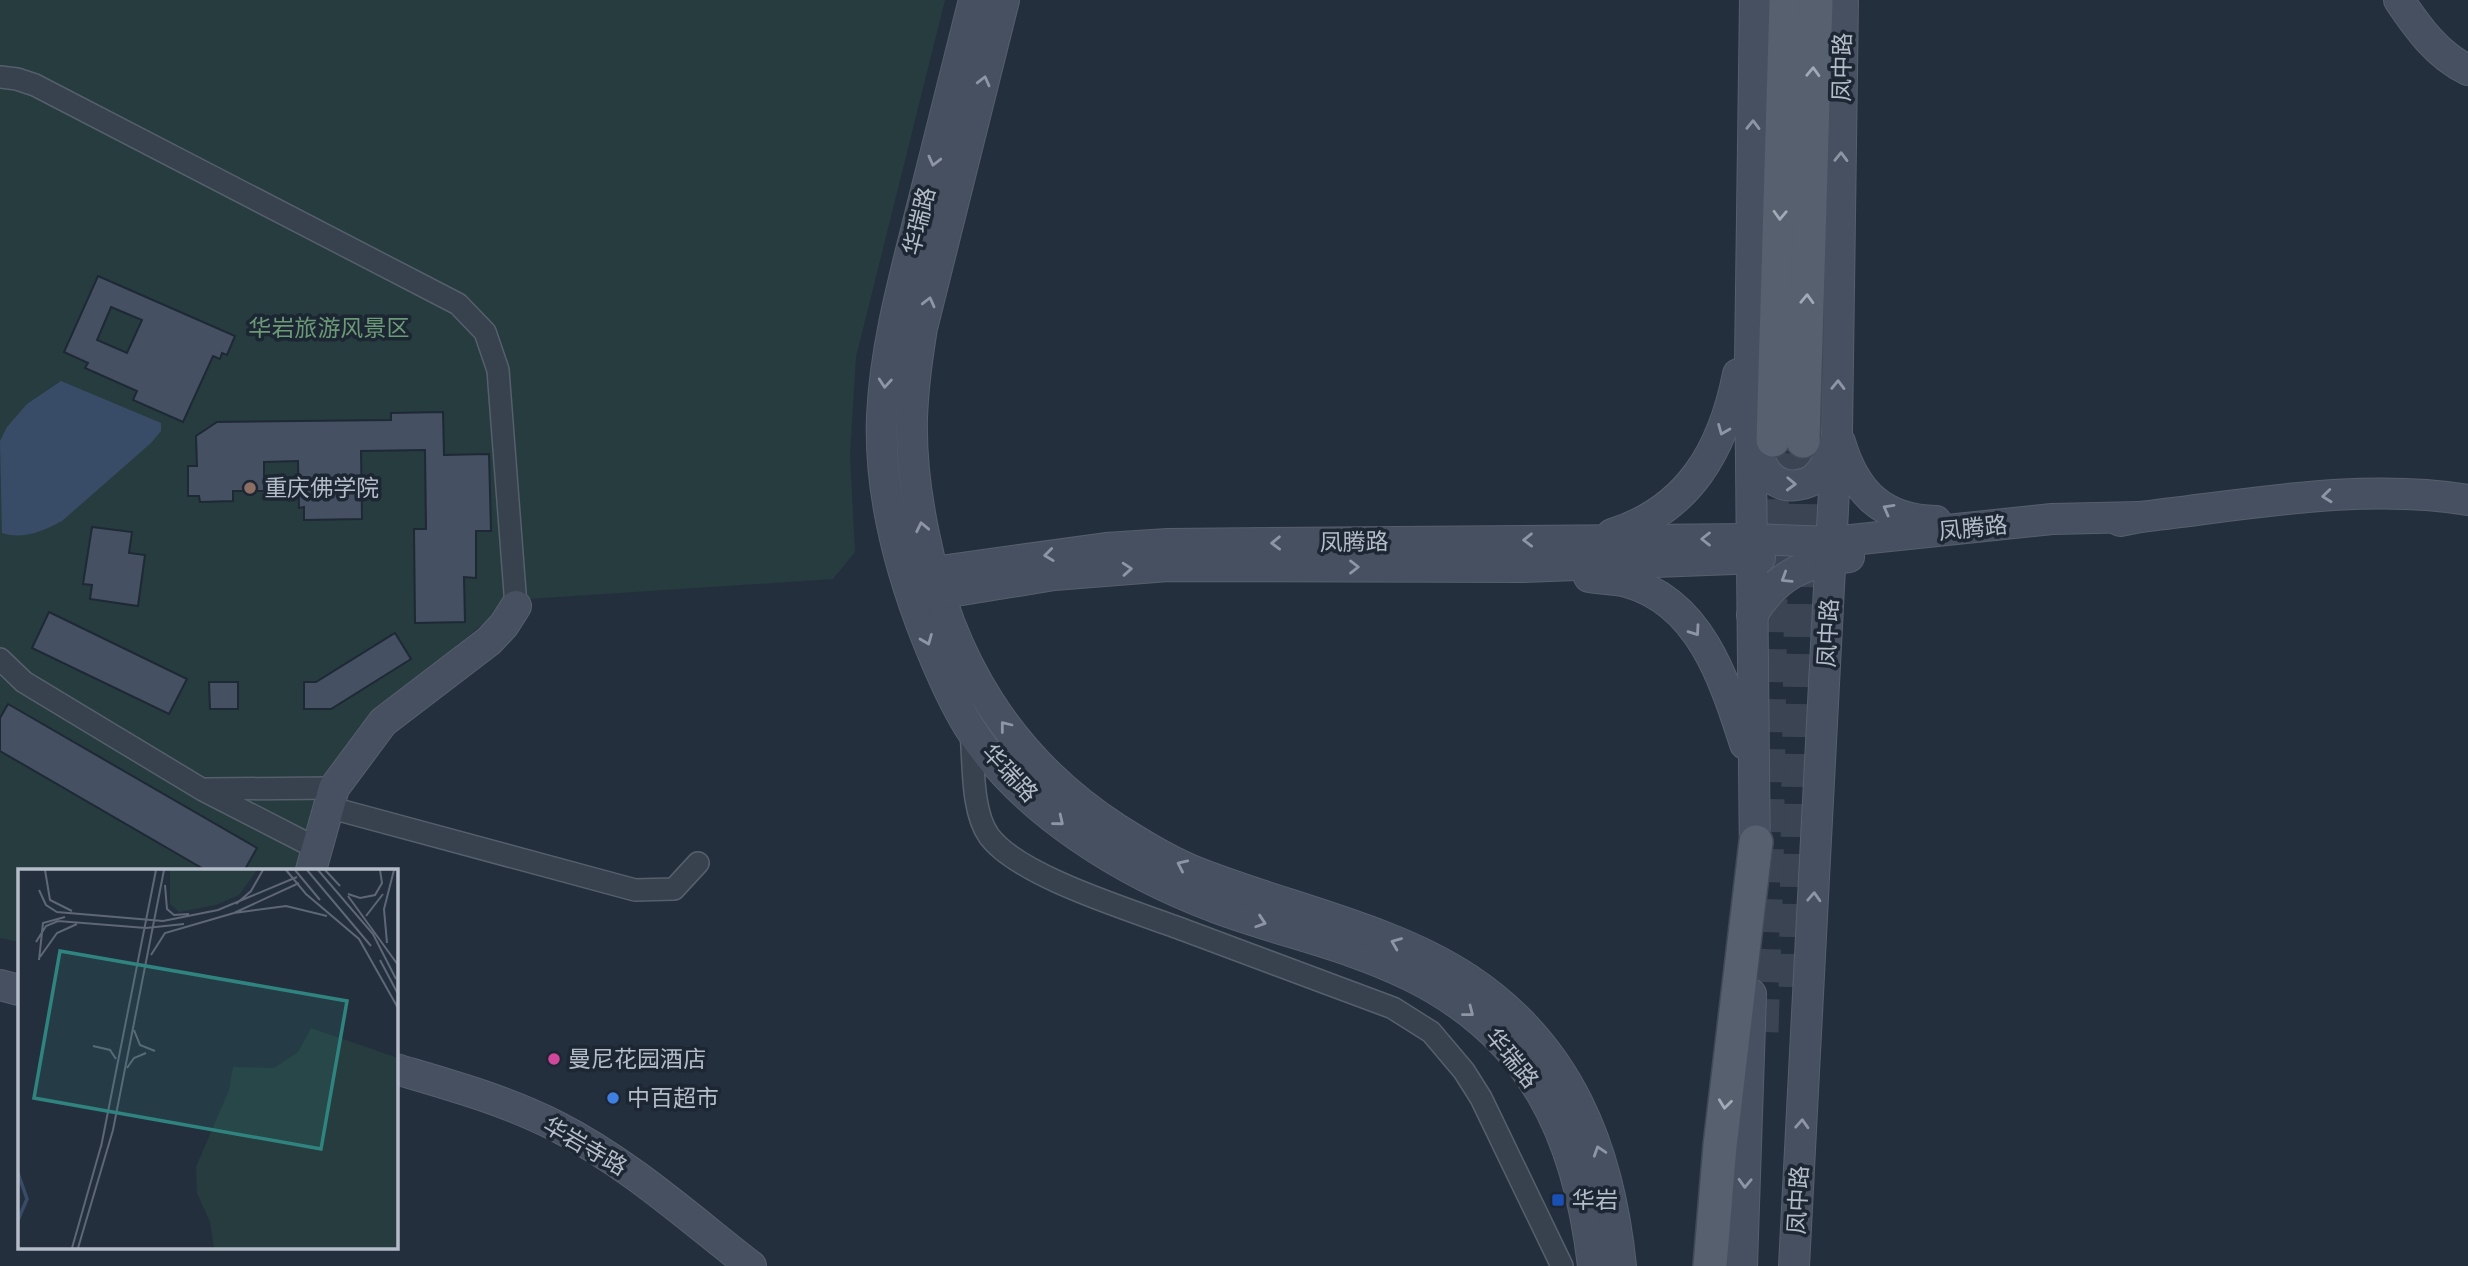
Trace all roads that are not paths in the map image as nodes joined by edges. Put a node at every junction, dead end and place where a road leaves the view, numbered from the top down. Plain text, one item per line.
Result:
1 (974, 0) edge
2 (1004, 0) edge
3 (1755, 0) edge
4 (1786, 0) edge
5 (1816, 0) edge
6 (1843, 0) edge
7 (2399, 0) edge
8 (2468, 70) edge
9 (0, 77) edge
10 (1750, 316) junction
11 (1749, 362) junction
12 (1837, 432) junction
13 (2468, 480) edge
14 (2364, 492) junction
15 (2468, 500) edge
16 (2140, 517) junction
17 (2052, 520) junction
18 (1596, 540) junction
19 (1823, 547) junction
20 (1751, 548) junction
21 (1523, 567) junction
22 (921, 585) junction
23 (516, 606) joint
24 (1752, 615) junction
25 (0, 659) edge
26 (971, 730) junction
27 (1754, 772) junction
28 (202, 790) junction
29 (331, 798) junction
30 (1756, 842) junction
31 (313, 859) edge
32 (698, 863) dead end
33 (0, 969) edge
34 (18, 973) edge
35 (0, 985) edge
36 (18, 990) edge
37 (397, 1069) edge
38 (397, 1087) edge
39 (724, 1266) edge
40 (751, 1266) edge
41 (1562, 1266) edge
42 (1594, 1266) edge
43 (1621, 1266) edge
44 (1710, 1266) edge
45 (1742, 1266) edge
46 (1794, 1266) edge

1 -> 22 street, 华瑞路
22 -> 2 street, 华瑞路
10 -> 3 street
4 -> 5 main road
12 -> 6 street, 凤中路
7 - 8 street
9 - 23 street
10 - 11 street
10 -> 18 street
11 -> 12 street
11 - 20 street
17 -> 12 street
12 - 19 street, 凤中路
13 - 14 street
14 - 15 street
14 -> 16 street
16 - 17 street, 凤腾路
16 - 19 street
17 - 19 street, 凤腾路
20 -> 18 street, 凤腾路
18 -> 22 street, 凤腾路
19 - 20 street, 凤腾路
19 -> 24 street
46 -> 19 street, 凤中路
20 - 21 street, 凤腾路
20 - 24 street
22 -> 21 street, 凤腾路
21 -> 27 street
22 -> 26 street, 华瑞路
43 -> 22 street, 华瑞路
23 - 29 street
24 - 27 street
25 - 28 street
26 - 41 street
26 -> 42 street, 华瑞路
27 - 30 street
28 - 29 street
28 - 31 street
29 - 31 street
29 - 32 street
30 -> 44 main road
30 -> 45 street
33 - 34 street
35 - 36 street
37 - 40 street, 华岩寺路
38 - 39 street, 华岩寺路

